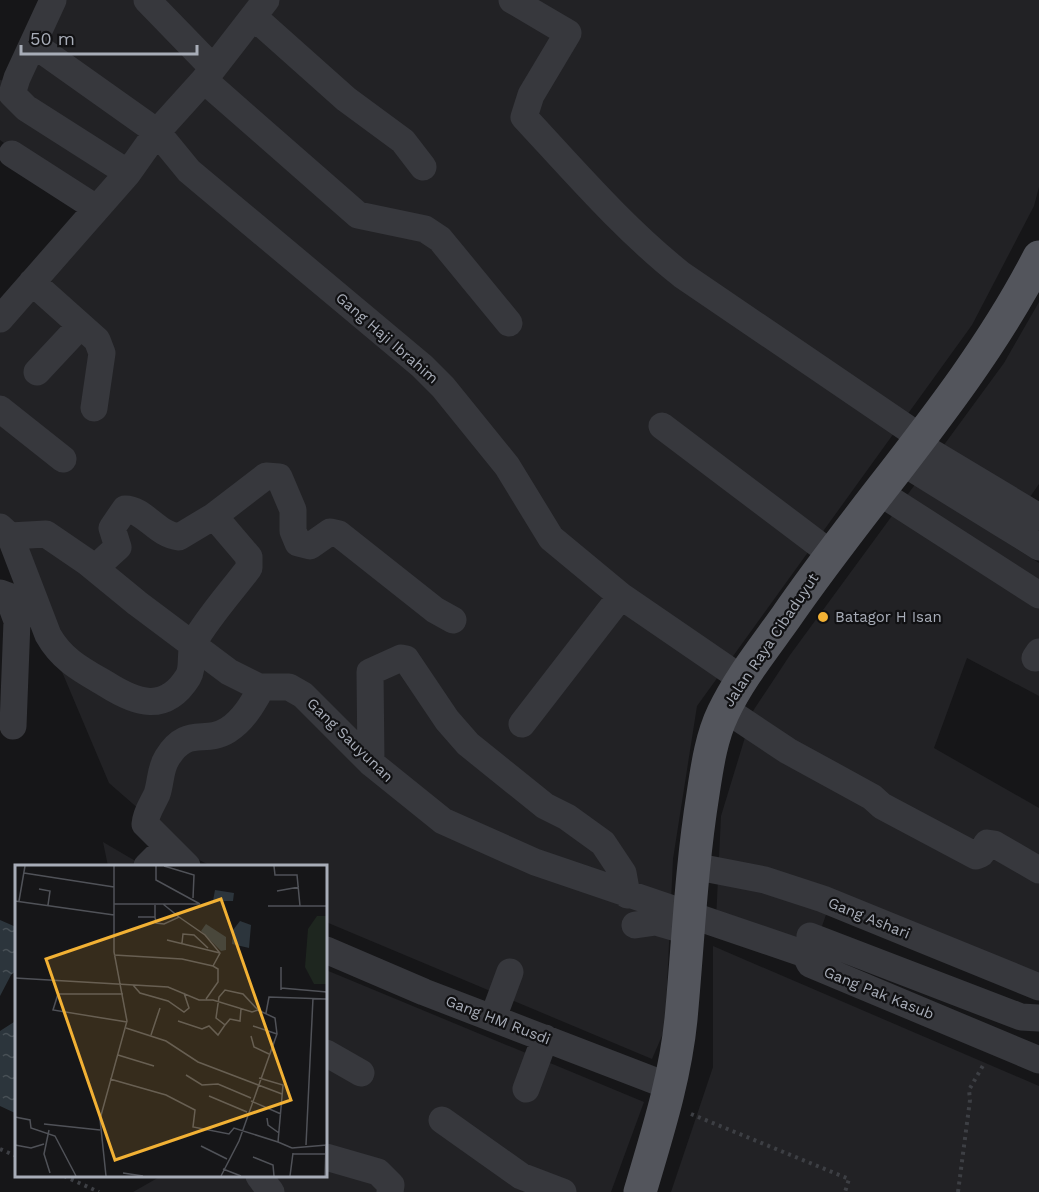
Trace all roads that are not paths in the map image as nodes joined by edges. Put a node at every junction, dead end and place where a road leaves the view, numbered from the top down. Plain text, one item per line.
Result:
1 (53, 0) edge
2 (147, 0) edge
3 (512, 0) edge
4 (260, 9) edge
5 (33, 44) junction
6 (208, 74) junction
7 (157, 132) junction
8 (12, 154) dead end
9 (423, 167) dead end
10 (128, 173) junction
11 (96, 208) junction
12 (1039, 256) edge
13 (32, 282) junction
14 (0, 319) edge
15 (509, 323) dead end
16 (80, 326) junction
17 (37, 372) dead end
18 (94, 408) dead end
19 (0, 409) edge
20 (662, 426) dead end
21 (913, 447) junction
22 (63, 459) dead end
23 (879, 492) junction
24 (214, 516) junction
25 (1039, 517) edge
26 (5, 531) edge
27 (1039, 547) edge
28 (830, 553) junction
29 (95, 568) junction
30 (0, 593) edge
31 (1039, 595) edge
32 (621, 596) junction
33 (453, 620) dead end
34 (193, 644) junction
35 (742, 679) junction
36 (262, 687) junction
37 (725, 709) junction
38 (522, 724) dead end
39 (13, 726) dead end
40 (371, 763) junction
41 (166, 848) junction
42 (149, 865) edge
43 (185, 865) edge
44 (693, 866) junction
45 (1039, 870) edge
46 (627, 895) junction
47 (823, 899) junction
48 (689, 923) junction
49 (635, 925) dead end
50 (807, 945) junction
51 (327, 950) edge
52 (510, 972) dead end
53 (1039, 987) edge
54 (493, 1018) junction
55 (1039, 1018) edge
56 (545, 1038) junction
57 (327, 1054) edge
58 (1039, 1060) edge
59 (362, 1073) dead end
60 (526, 1089) dead end
61 (669, 1095) junction
62 (442, 1120) dead end
63 (327, 1157) edge
64 (261, 1177) edge
65 (271, 1192) edge
66 (390, 1192) edge
67 (563, 1192) edge
68 (640, 1192) edge

1 - 5 street
2 - 6 street
3 - 21 street
4 - 6 street
4 - 9 street
5 - 7 street, Gang Haji Ibrahim
5 - 10 street
6 - 7 street
6 - 15 street
7 - 10 street
7 - 32 street, Gang Haji Ibrahim
8 - 11 street
10 - 11 street
11 - 13 street
12 - 21 main road, Jalan Raya Cibaduyut
13 - 14 street
13 - 16 street
16 - 17 street
16 - 18 street
19 - 22 street
20 - 28 street
21 - 23 main road, Jalan Raya Cibaduyut
21 - 25 street
21 - 27 street
23 - 28 main road, Jalan Raya Cibaduyut
23 - 31 street
24 - 29 street
24 - 33 street
24 - 34 street
26 - 29 street, Gang Sauyunan
26 - 34 street
28 - 35 main road, Jalan Raya Cibaduyut
29 - 34 street, Gang Sauyunan
30 - 39 street
32 - 35 street, Gang Haji Ibrahim
32 - 38 street
34 - 36 street, Gang Sauyunan
35 - 37 main road, Jalan Raya Cibaduyut
36 - 40 street, Gang Sauyunan
36 - 41 street
37 - 44 main road, Jalan Raya Cibaduyut
37 - 45 street
40 - 46 street, Gang Sauyunan
40 - 46 street
41 - 42 street
41 - 43 street
44 - 47 street, Gang Ashari
44 - 48 main road, Jalan Raya Cibaduyut
46 - 48 street, Gang Sauyunan
47 - 50 street
47 - 53 street, Gang Ashari
48 - 49 street
48 - 50 street, Gang Pak Kasub
48 - 61 main road, Jalan Raya Cibaduyut
50 - 55 street
50 - 58 street, Gang Pak Kasub
51 - 54 street, Gang HM Rusdi
52 - 54 street
54 - 56 street, Gang HM Rusdi
56 - 60 street
56 - 61 street, Gang HM Rusdi
57 - 59 street
61 - 68 main road, Jalan Raya Cibaduyut
62 - 67 street
63 - 66 street
64 - 65 street

